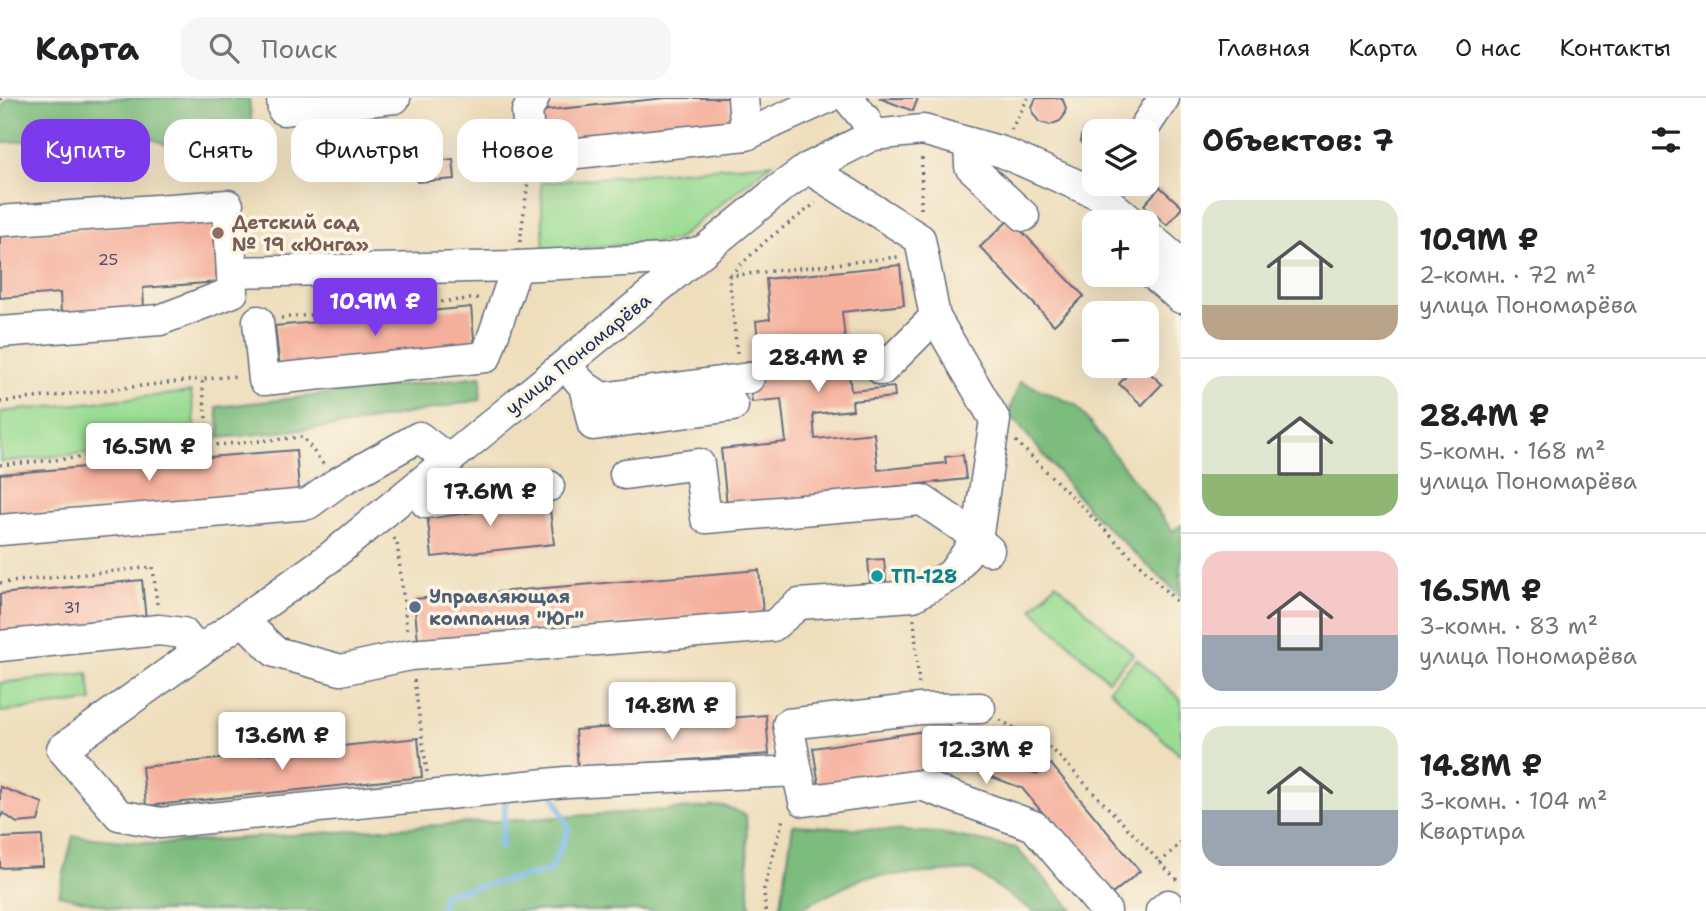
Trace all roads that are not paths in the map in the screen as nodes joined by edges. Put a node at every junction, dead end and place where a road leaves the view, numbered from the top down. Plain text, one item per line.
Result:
1 (282, 98) edge
2 (395, 98) edge
3 (534, 98) edge
4 (743, 98) edge
5 (827, 98) edge
6 (848, 98) edge
7 (1164, 98) edge
8 (1150, 119) edge
9 (746, 135) junction
10 (873, 135) junction
11 (969, 143) junction
12 (819, 175) junction
13 (1082, 181) edge
14 (1110, 196) edge
15 (1122, 210) edge
16 (1024, 216) dead end
17 (0, 222) edge
18 (1159, 245) edge
19 (703, 251) junction
20 (1181, 264) edge
21 (517, 266) junction
22 (232, 272) junction
23 (1159, 279) edge
24 (1181, 298) edge
25 (935, 317) junction
26 (258, 321) road end
27 (0, 332) edge
28 (882, 370) dead end
29 (575, 376) junction
30 (741, 388) road end
31 (449, 460) junction
32 (625, 474) dead end
33 (548, 486) dead end
34 (415, 488) junction
35 (0, 530) edge
36 (984, 545) junction
37 (243, 620) junction
38 (0, 646) edge
39 (198, 652) junction
40 (980, 709) road end
41 (797, 771) junction
42 (1106, 911) edge

1 - 2 street
3 - 9 street
4 - 9 street
5 - 9 street
6 - 10 street
7 - 8 street
10 - 11 street, улица Пономарёва
10 - 12 street, улица Пономарёва
11 - 13 street, улица Пономарёва
11 - 16 street
12 - 19 street, улица Пономарёва
12 - 25 street
14 - 15 street, улица Пономарёва
17 - 22 street
18 - 20 street
19 - 21 street
19 - 29 street, улица Пономарёва
21 - 22 street
21 - 26 street
22 - 27 street
23 - 24 street
25 - 28 street
25 - 36 street
29 - 30 street
29 - 31 street, улица Пономарёва
31 - 34 street, улица Пономарёва
31 - 35 street
32 - 36 street
33 - 34 street
34 - 37 street, улица Пономарёва
36 - 37 street
37 - 39 street, улица Пономарёва
38 - 39 street
39 - 41 street, улица Пономарёва
40 - 41 street
41 - 42 street

